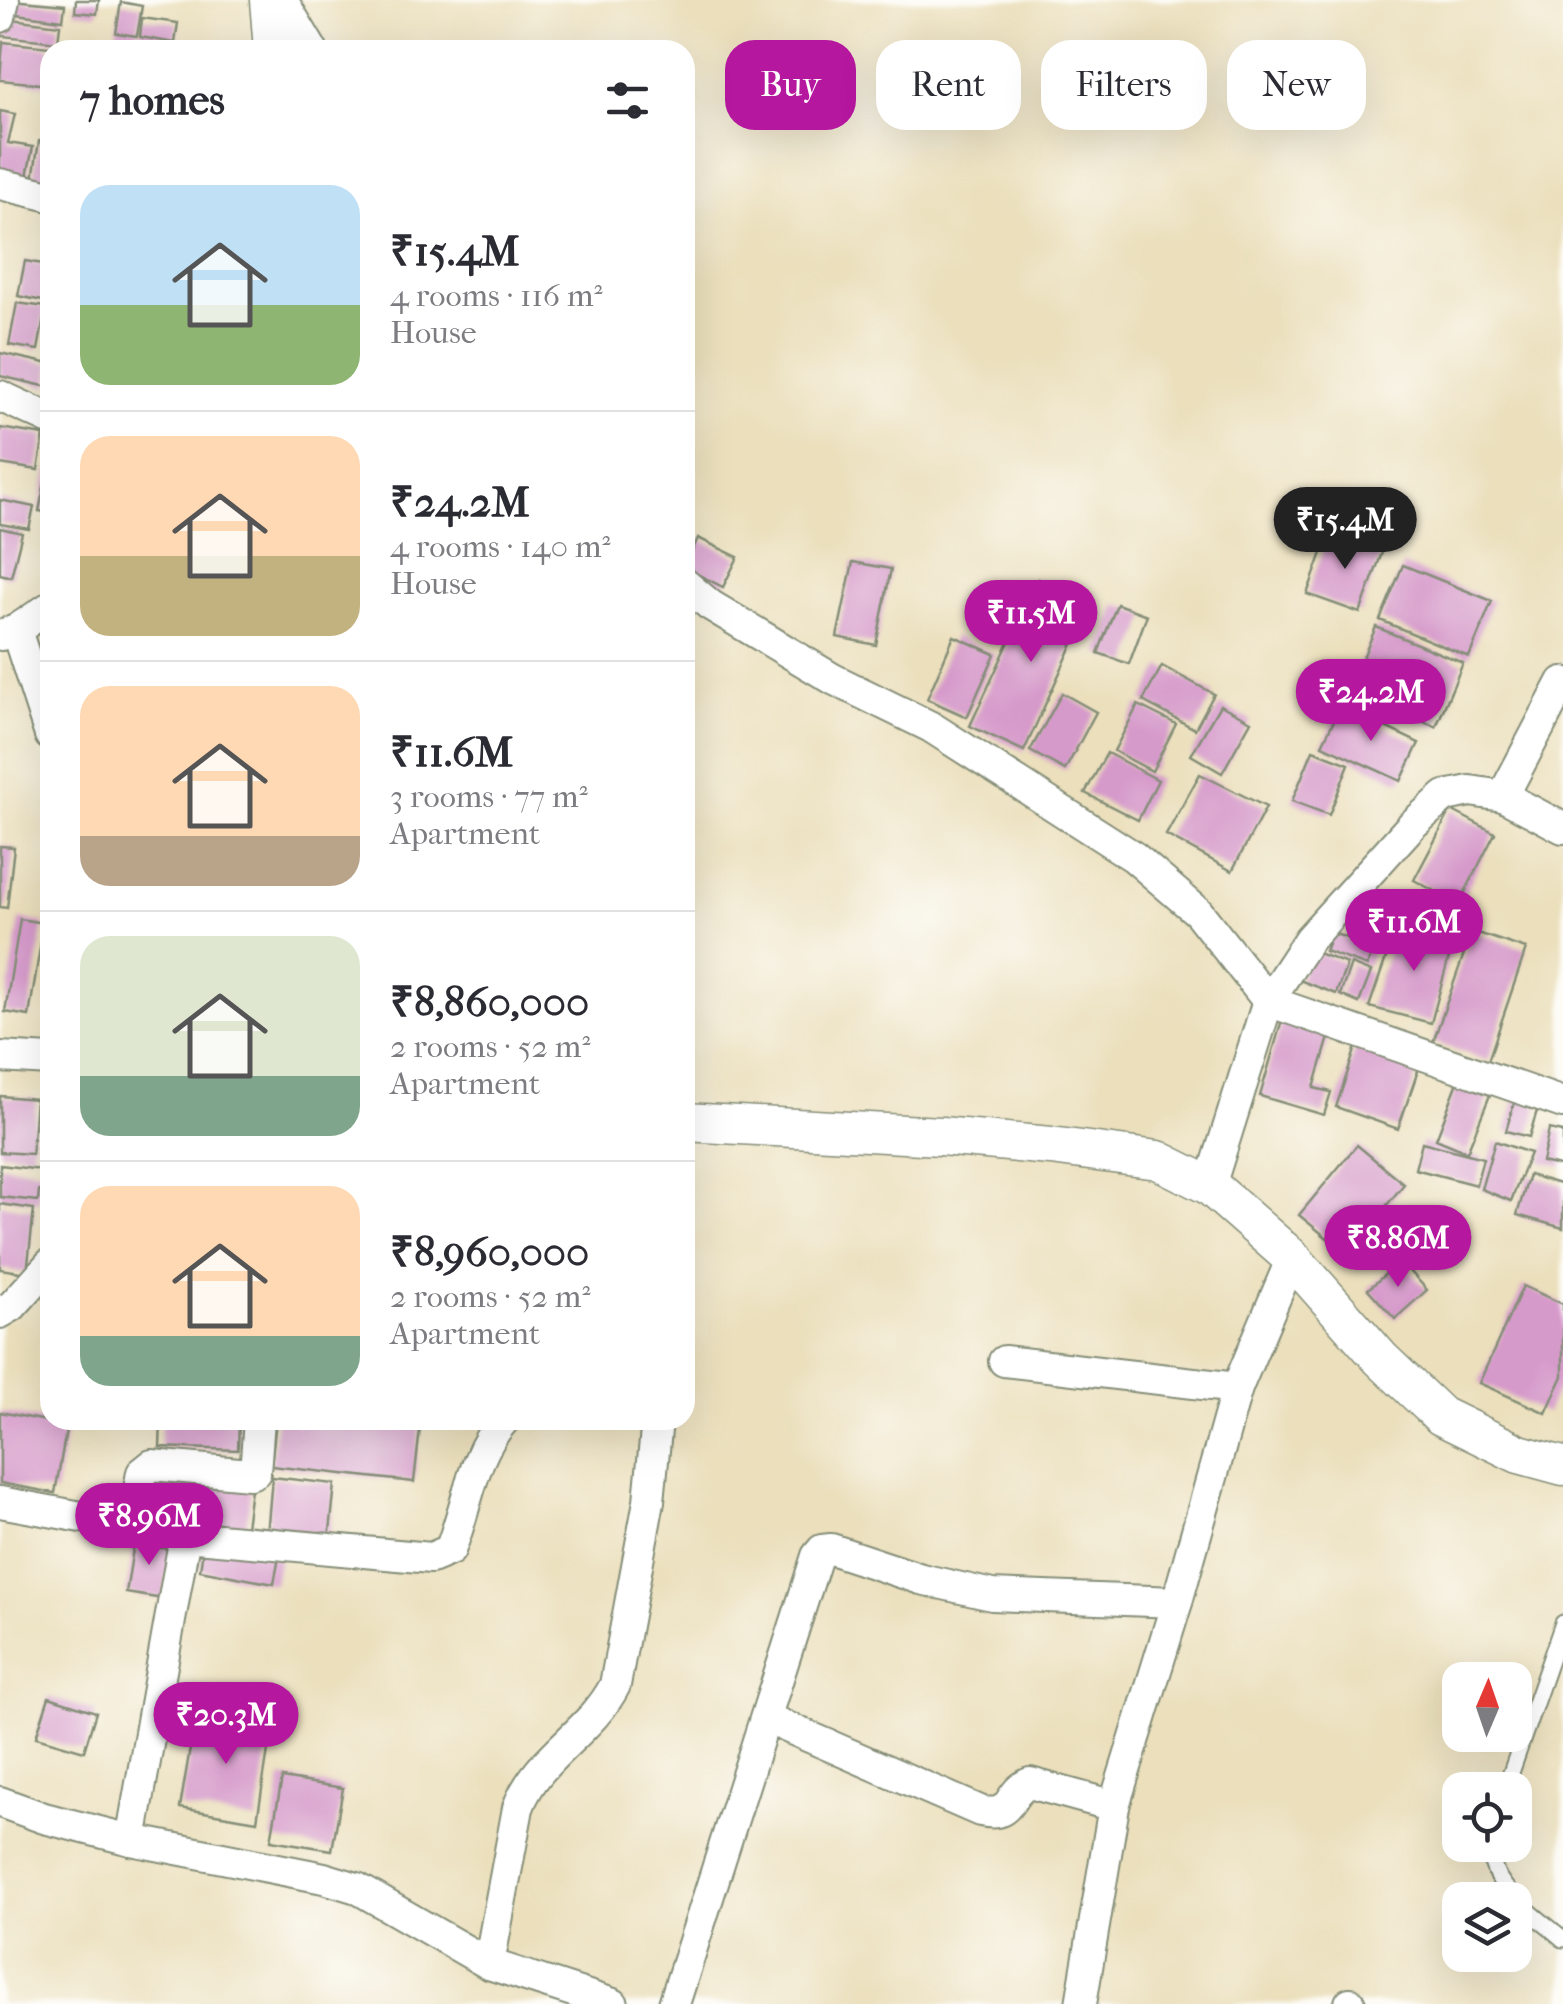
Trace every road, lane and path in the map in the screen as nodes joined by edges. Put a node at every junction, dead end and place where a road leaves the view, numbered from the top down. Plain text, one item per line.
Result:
1 (4, 0) edge
2 (268, 0) edge
3 (282, 0) edge
4 (0, 17) edge
5 (272, 40) edge
6 (306, 40) edge
7 (0, 184) edge
8 (40, 194) edge
9 (0, 396) edge
10 (40, 414) edge
11 (695, 592) edge
12 (40, 612) edge
13 (8, 632) edge
14 (1563, 682) edge
15 (40, 710) edge
16 (1503, 796) junction
17 (1563, 828) edge
18 (1268, 1002) junction
19 (0, 1057) edge
20 (40, 1059) edge
21 (1563, 1104) edge
22 (695, 1123) edge
23 (1210, 1186) junction
24 (1292, 1258) junction
25 (40, 1275) edge
26 (0, 1313) edge
27 (1004, 1362) dead end
28 (1238, 1388) junction
29 (258, 1430) edge
30 (495, 1430) edge
31 (656, 1430) edge
32 (1563, 1466) edge
33 (0, 1502) edge
34 (132, 1526) junction
35 (185, 1536) junction
36 (1178, 1602) junction
37 (1563, 1623) edge
38 (766, 1718) junction
39 (1512, 1772) edge
40 (0, 1802) edge
41 (1114, 1806) junction
42 (131, 1840) junction
43 (1491, 1862) edge
44 (1563, 1939) edge
45 (489, 1964) junction
46 (613, 2004) edge
47 (674, 2004) edge
48 (1081, 2004) edge

1 - 4 street
2 - 5 street
3 - 6 street
7 - 8 street
9 - 10 street
11 - 18 street
12 - 13 street
13 - 15 street
14 - 16 street
16 - 17 street
16 - 18 street
18 - 21 street
18 - 23 street
19 - 20 street
22 - 23 street
23 - 24 street
24 - 28 street
24 - 32 street
25 - 26 street
27 - 28 street
28 - 36 street
29 - 34 street
30 - 35 street
31 - 45 street
33 - 34 street
34 - 35 street
35 - 42 street
36 - 38 street
36 - 41 street
37 - 39 lane
38 - 41 street
38 - 47 street
40 - 42 street
41 - 48 street
42 - 45 street
43 - 44 lane
45 - 46 street

